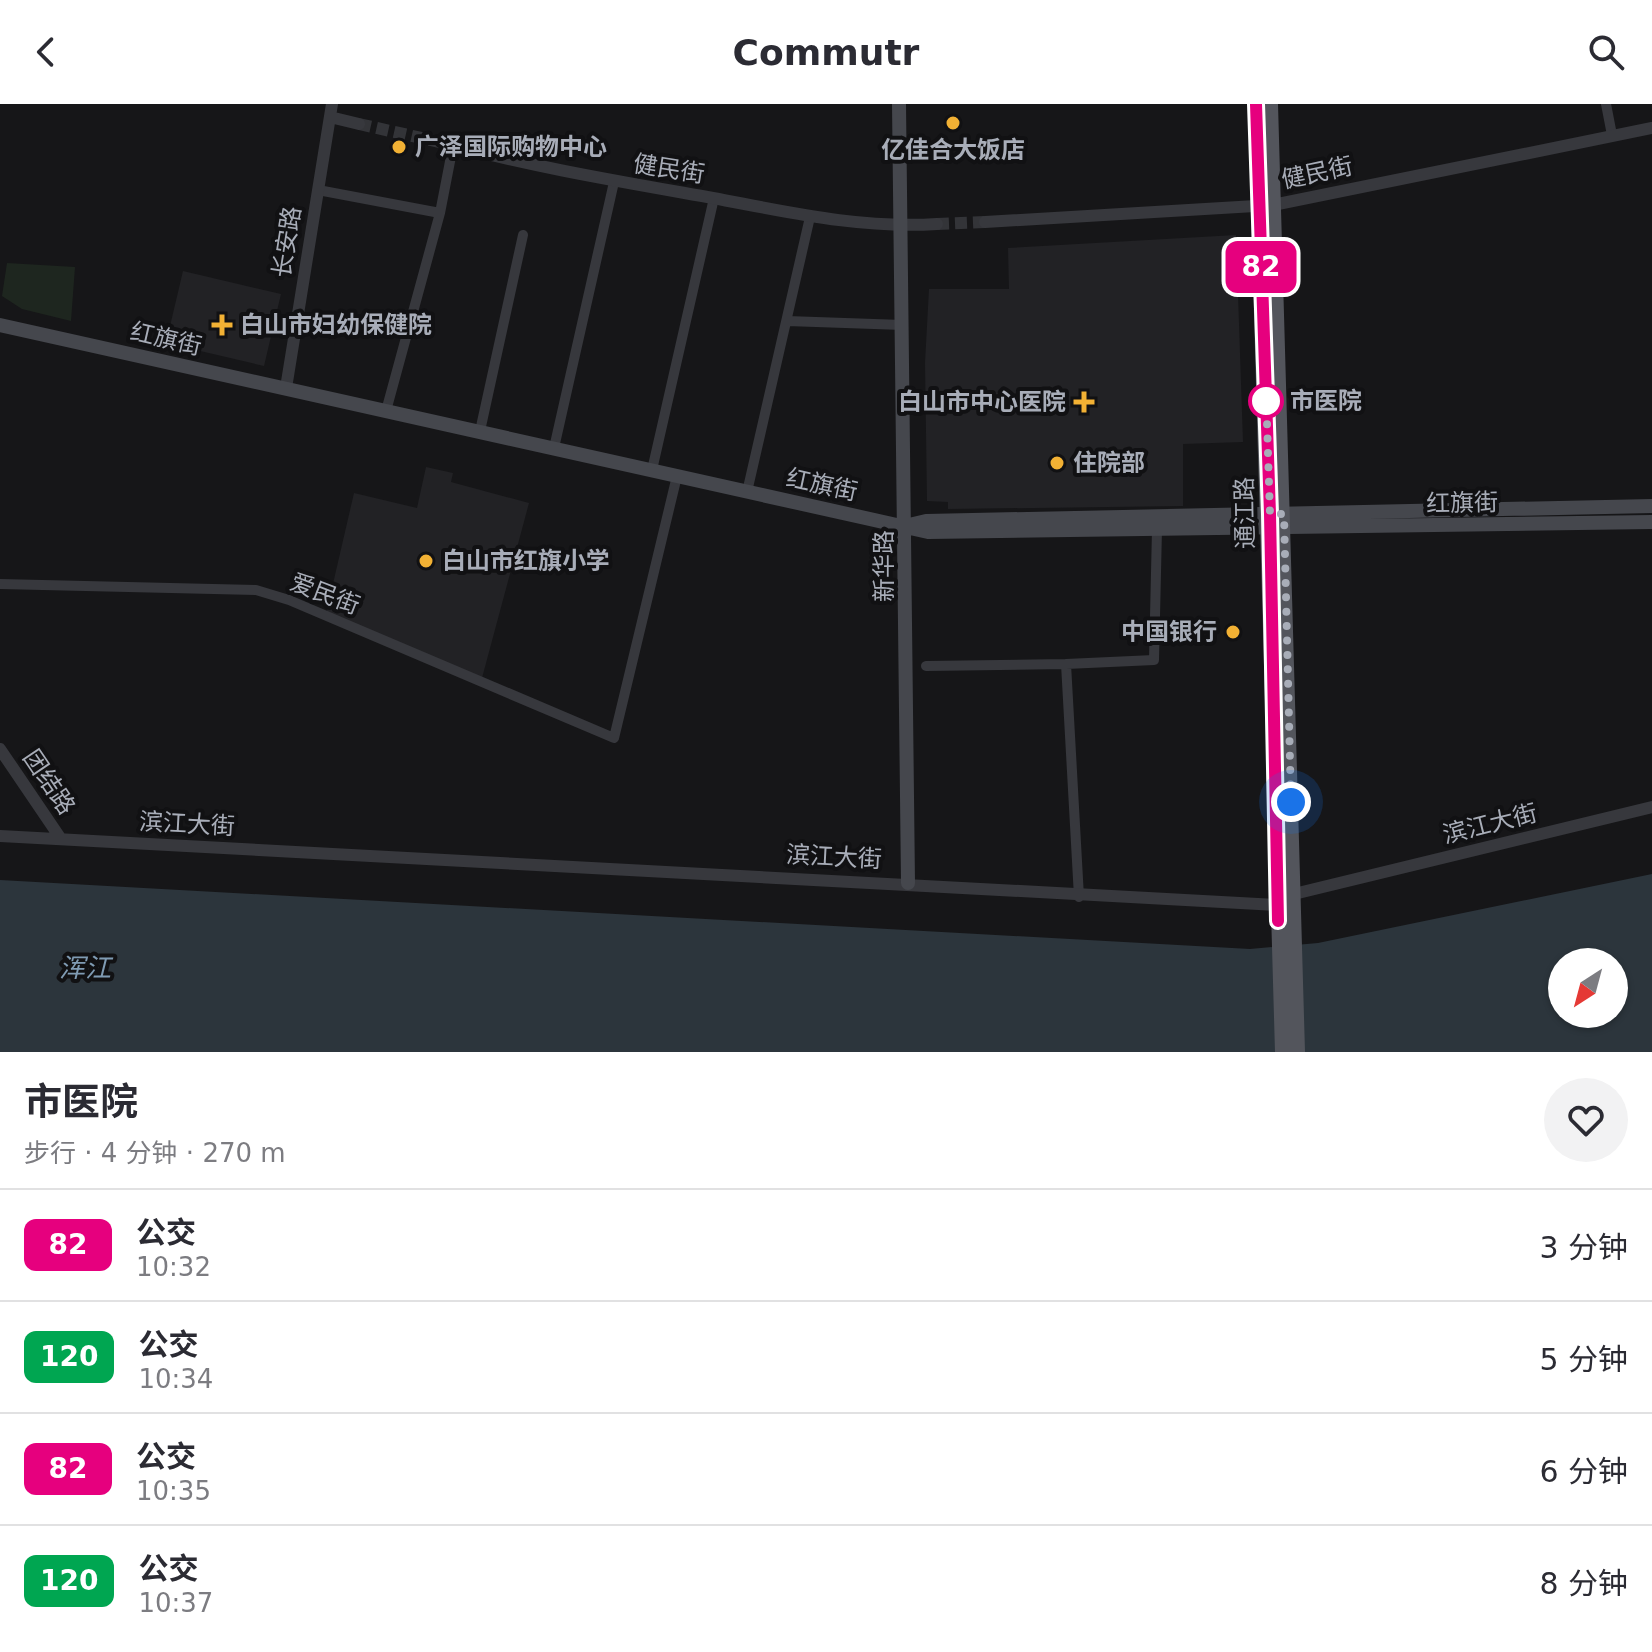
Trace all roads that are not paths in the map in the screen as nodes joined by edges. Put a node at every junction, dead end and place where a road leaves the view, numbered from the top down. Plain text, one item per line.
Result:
1 (899, 104) edge
2 (1256, 104) edge
3 (1270, 104) edge
4 (1606, 104) edge
5 (331, 110) edge
6 (359, 124) tunnel mouth
7 (1652, 128) edge
8 (1612, 135) junction
9 (448, 144) joint
10 (614, 182) junction
11 (318, 190) junction
12 (714, 198) junction
13 (1266, 206) junction
14 (440, 213) junction
15 (810, 217) junction
16 (985, 222) tunnel mouth
17 (937, 224) tunnel mouth
18 (901, 226) junction
19 (523, 235) dead end
20 (787, 321) junction
21 (0, 325) edge
22 (903, 325) junction
23 (286, 388) junction
24 (386, 411) junction
25 (480, 431) junction
26 (554, 448) junction
27 (652, 470) junction
28 (677, 476) junction
29 (747, 492) junction
30 (1652, 506) edge
31 (1277, 520) junction
32 (1652, 522) edge
33 (906, 526) junction
34 (1157, 529) junction
35 (0, 584) edge
36 (1066, 664) junction
37 (926, 666) dead end
38 (0, 749) edge
39 (1652, 807) edge
40 (0, 836) edge
41 (61, 839) junction
42 (908, 883) junction
43 (1294, 894) junction
44 (1079, 897) junction
45 (1283, 915) junction
46 (1283, 1052) edge
47 (1297, 1052) edge

1 - 18 main road, 新华路
2 - 13 main road, 通江路
3 - 13 main road, 通江路
4 - 8 street
5 - 6 street
5 - 11 street, 长安路
7 - 8 street, 健民街
8 - 13 street, 健民街
9 - 10 street, 健民街
9 - 14 street
10 - 12 street, 健民街
10 - 26 street
11 - 14 street
11 - 23 street, 长安路
12 - 15 street, 健民街
12 - 27 street
13 - 16 street, 健民街
13 - 31 main road, 通江路
14 - 24 street
15 - 18 street, 健民街
15 - 20 street
17 - 18 street, 健民街
18 - 22 main road, 新华路
19 - 25 street
20 - 22 street
20 - 29 street
21 - 23 main road, 红旗街
22 - 33 main road, 新华路
23 - 24 main road, 红旗街
24 - 25 main road, 红旗街
25 - 26 main road, 红旗街
26 - 27 main road, 红旗街
27 - 28 main road, 红旗街
28 - 29 main road, 红旗街
28 - 35 street, 爱民街
29 - 33 main road, 红旗街
30 - 31 main road
31 - 32 main road, 红旗街
31 - 33 main road
31 - 34 main road, 红旗街
31 - 43 main road, 通江路
31 - 45 main road, 通江路
33 - 34 main road, 红旗街
33 - 42 main road, 新华路
34 - 36 street
36 - 37 street
36 - 44 street
38 - 41 street, 团结路
39 - 43 street, 滨江大街
40 - 41 street, 滨江大街
41 - 42 street, 滨江大街
42 - 44 street, 滨江大街
43 - 45 main road, 通江路
44 - 45 street, 滨江大街
45 - 46 main road
45 - 47 main road

